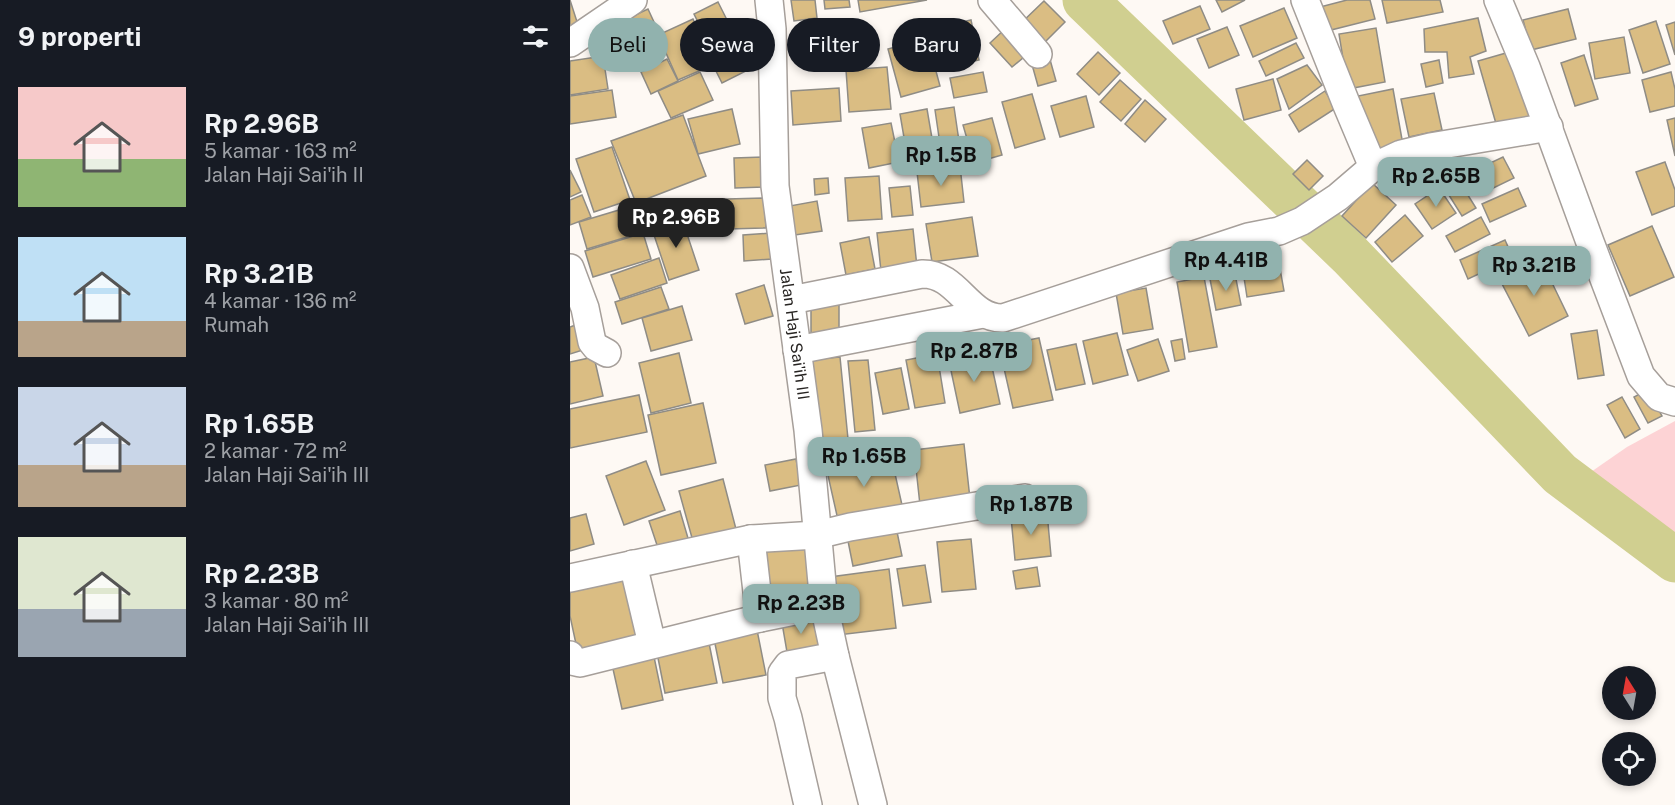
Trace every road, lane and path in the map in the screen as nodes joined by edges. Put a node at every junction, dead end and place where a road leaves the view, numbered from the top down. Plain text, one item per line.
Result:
1 (633, 0) edge
2 (770, 0) edge
3 (992, 0) edge
4 (1305, 0) edge
5 (1498, 0) edge
6 (570, 43) edge
7 (1038, 54) dead end
8 (1549, 127) junction
9 (1373, 167) junction
10 (570, 268) edge
11 (791, 300) junction
12 (983, 314) junction
13 (797, 350) junction
14 (608, 353) dead end
15 (1675, 402) edge
16 (1025, 498) dead end
17 (817, 535) junction
18 (751, 539) junction
19 (633, 564) junction
20 (570, 578) edge
21 (824, 605) junction
22 (760, 618) junction
23 (652, 644) junction
24 (570, 655) edge
25 (835, 656) junction
26 (808, 805) edge
27 (873, 805) edge

1 - 6 street
2 - 11 street, Jalan Haji Sai'ih III
3 - 7 street
4 - 9 street
5 - 8 street
8 - 9 street
8 - 15 street
9 - 12 street
10 - 14 street
11 - 12 street
11 - 13 street, Jalan Haji Sai'ih III
12 - 13 street
13 - 17 street, Jalan Haji Sai'ih III
16 - 17 street
17 - 18 street
17 - 21 street, Jalan Haji Sai'ih III
18 - 19 street
18 - 22 street
19 - 20 street
19 - 23 street
21 - 22 street
21 - 25 street, Jalan Haji Sai'ih III
22 - 23 street
23 - 24 street
25 - 26 street
25 - 27 street, Jalan Haji Sai'ih III

